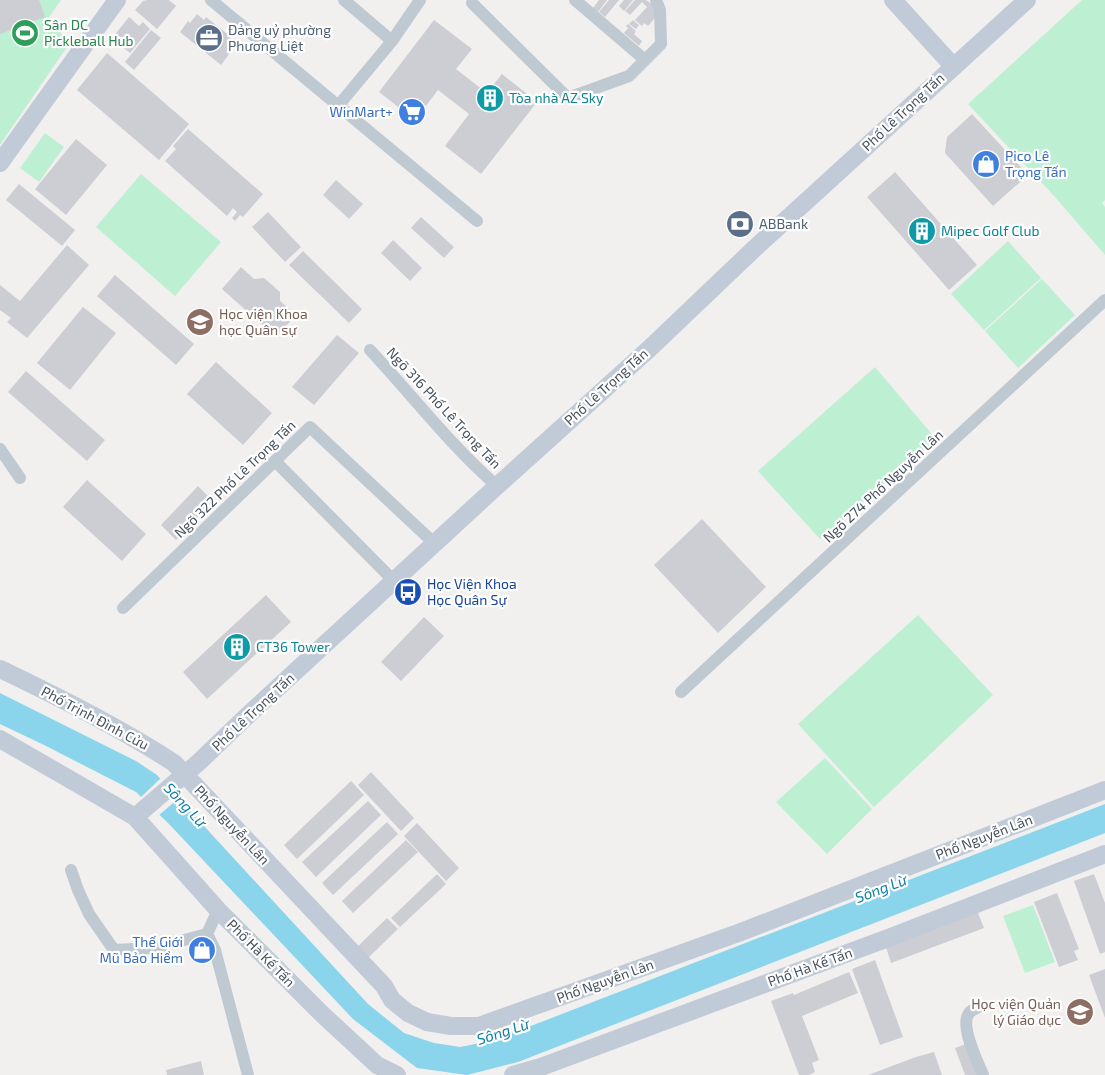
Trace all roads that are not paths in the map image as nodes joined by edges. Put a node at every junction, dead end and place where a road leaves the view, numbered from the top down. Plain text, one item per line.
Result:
1 (117, 0) edge
2 (344, 0) edge
3 (420, 0) edge
4 (575, 0) edge
5 (656, 0) edge
6 (893, 0) edge
7 (1027, 0) edge
8 (219, 2) edge
9 (472, 3) dead end
10 (392, 41) junction
11 (645, 60) junction
12 (953, 66) junction
13 (338, 106) junction
14 (0, 163) edge
15 (477, 221) dead end
16 (1105, 300) edge
17 (370, 350) dead end
18 (0, 448) edge
19 (275, 461) junction
20 (20, 478) dead end
21 (497, 486) junction
22 (434, 544) junction
23 (394, 581) junction
24 (123, 608) dead end
25 (0, 670) edge
26 (681, 692) dead end
27 (0, 739) edge
28 (179, 778) junction
29 (1105, 790) edge
30 (140, 813) junction
31 (1105, 854) edge
32 (71, 870) dead end
33 (218, 910) junction
34 (207, 934) junction
35 (980, 1006) dead end
36 (248, 1075) edge
37 (398, 1075) edge
38 (513, 1075) edge
39 (983, 1075) edge

1 - 14 street
2 - 10 street
3 - 10 street
4 - 11 street
5 - 11 street
6 - 12 street
7 - 12 street, Phố Lê Trọng Tấn
8 - 13 street
9 - 11 street
10 - 13 street
12 - 21 street, Phố Lê Trọng Tấn
13 - 15 street
16 - 26 street, Ngõ 274 Phố Nguyễn Lân
17 - 21 street, Ngõ 316 Phố Lê Trọng Tấn
18 - 20 street
19 - 22 street, Ngõ 322 Phố Lê Trọng Tấn
19 - 23 street
19 - 24 street, Ngõ 322 Phố Lê Trọng Tấn
21 - 22 street, Phố Lê Trọng Tấn
22 - 23 street, Phố Lê Trọng Tấn
23 - 28 street, Phố Lê Trọng Tấn
25 - 28 street, Phố Trịnh Đình Cửu
27 - 30 street, Phố Hà Kế Tấn
28 - 29 street, Phố Nguyễn Lân
28 - 30 street, Phố Lê Trọng Tấn
30 - 33 street, Phố Hà Kế Tấn
31 - 38 street, Phố Hà Kế Tấn
32 - 34 street
33 - 34 street
33 - 37 street, Phố Hà Kế Tấn
34 - 36 street
35 - 39 street

